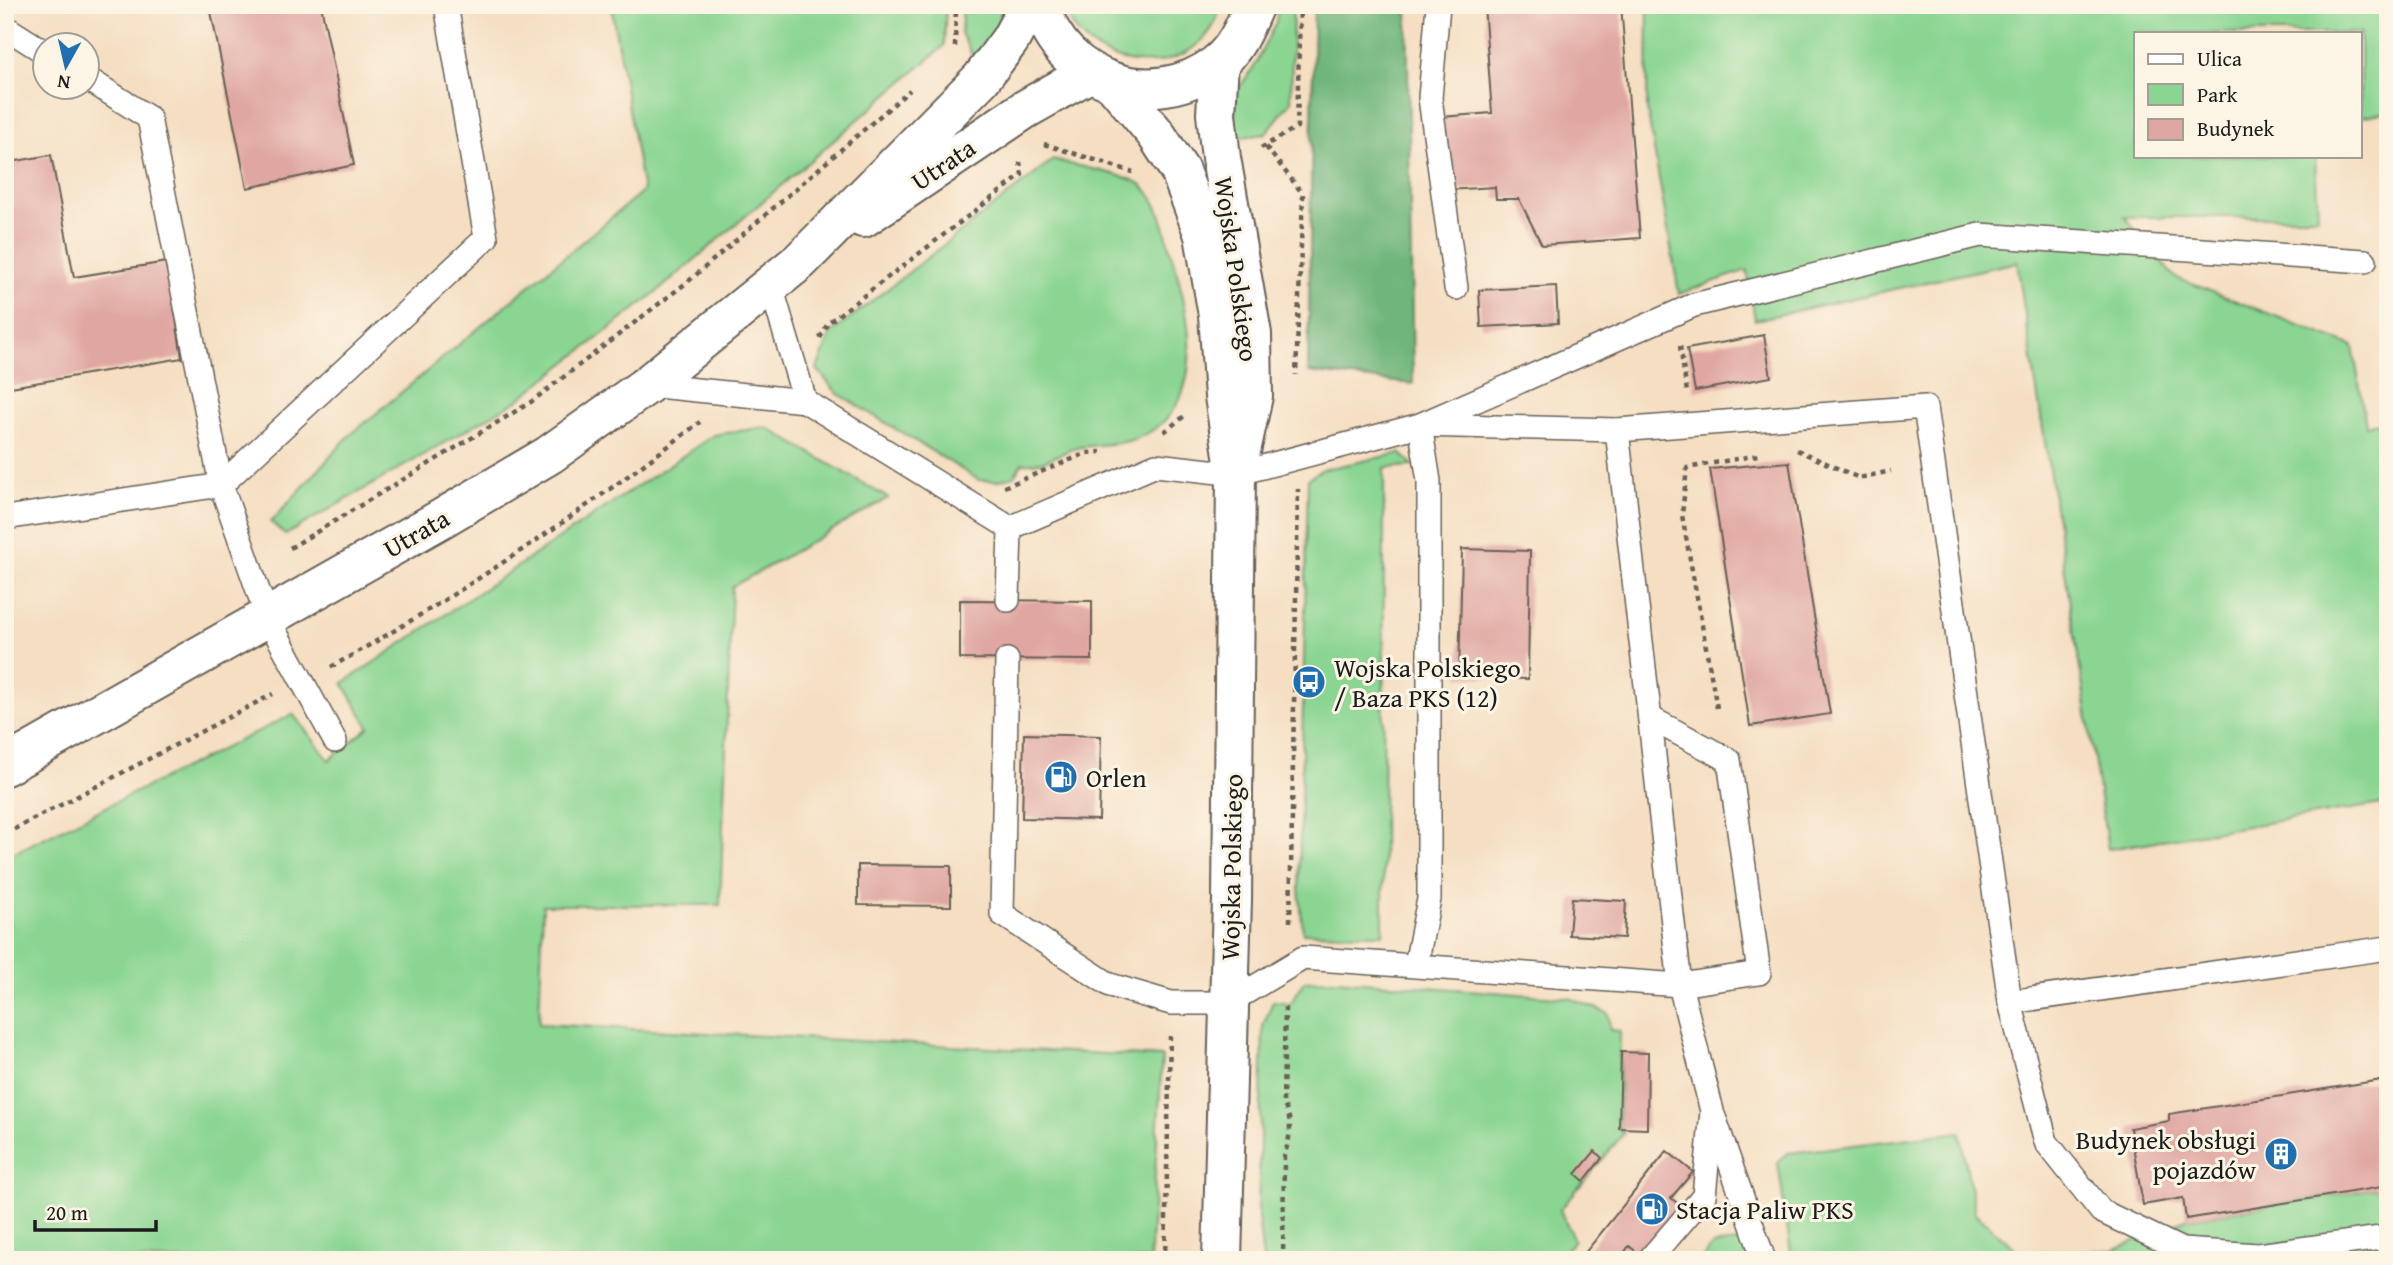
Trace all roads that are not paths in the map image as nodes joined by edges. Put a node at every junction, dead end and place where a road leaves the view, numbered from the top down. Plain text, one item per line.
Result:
1 (446, 5) edge
2 (1029, 5) edge
3 (1040, 5) edge
4 (1254, 5) edge
5 (1438, 5) edge
6 (5, 27) edge
7 (32, 44) edge
8 (1219, 62) junction
9 (1102, 79) junction
10 (102, 88) edge
11 (800, 261) junction
12 (2365, 261) dead end
13 (771, 286) junction
14 (1456, 288) dead end
15 (647, 385) junction
16 (805, 401) junction
17 (1420, 425) junction
18 (1617, 430) junction
19 (1236, 474) junction
20 (221, 485) junction
21 (5, 518) edge
22 (1010, 528) junction
23 (1008, 600) dead end
24 (268, 619) junction
25 (1007, 660) dead end
26 (1650, 718) junction
27 (335, 741) dead end
28 (5, 766) edge
29 (2388, 948) edge
30 (1416, 965) junction
31 (1680, 985) junction
32 (2010, 1002) junction
33 (1228, 1003) junction
34 (1712, 1111) junction
35 (2388, 1237) edge
36 (1222, 1260) edge
37 (1649, 1260) edge
38 (1764, 1260) edge

1 - 20 lane
2 - 11 main road, Utrata
3 - 9 main road, Wojska Polskiego
4 - 8 main road
5 - 14 lane
6 - 7 lane
8 - 9 main road
8 - 19 main road, Wojska Polskiego
9 - 11 main road, Utrata
9 - 19 main road, Wojska Polskiego
10 - 20 lane
11 - 13 main road, Utrata
12 - 17 lane
13 - 15 main road, Utrata
13 - 16 lane
15 - 16 lane
15 - 24 main road, Utrata
16 - 22 lane
17 - 18 lane
17 - 19 lane
17 - 30 lane
18 - 26 lane
18 - 32 lane
19 - 22 lane
19 - 33 main road, Wojska Polskiego
20 - 21 lane
20 - 24 lane
22 - 23 lane
24 - 27 lane
24 - 28 main road, Utrata
25 - 33 lane
26 - 31 lane
26 - 31 lane
29 - 32 lane
30 - 31 lane
30 - 33 lane
31 - 34 lane
32 - 35 lane
33 - 36 main road, Wojska Polskiego
34 - 37 lane
34 - 38 lane

